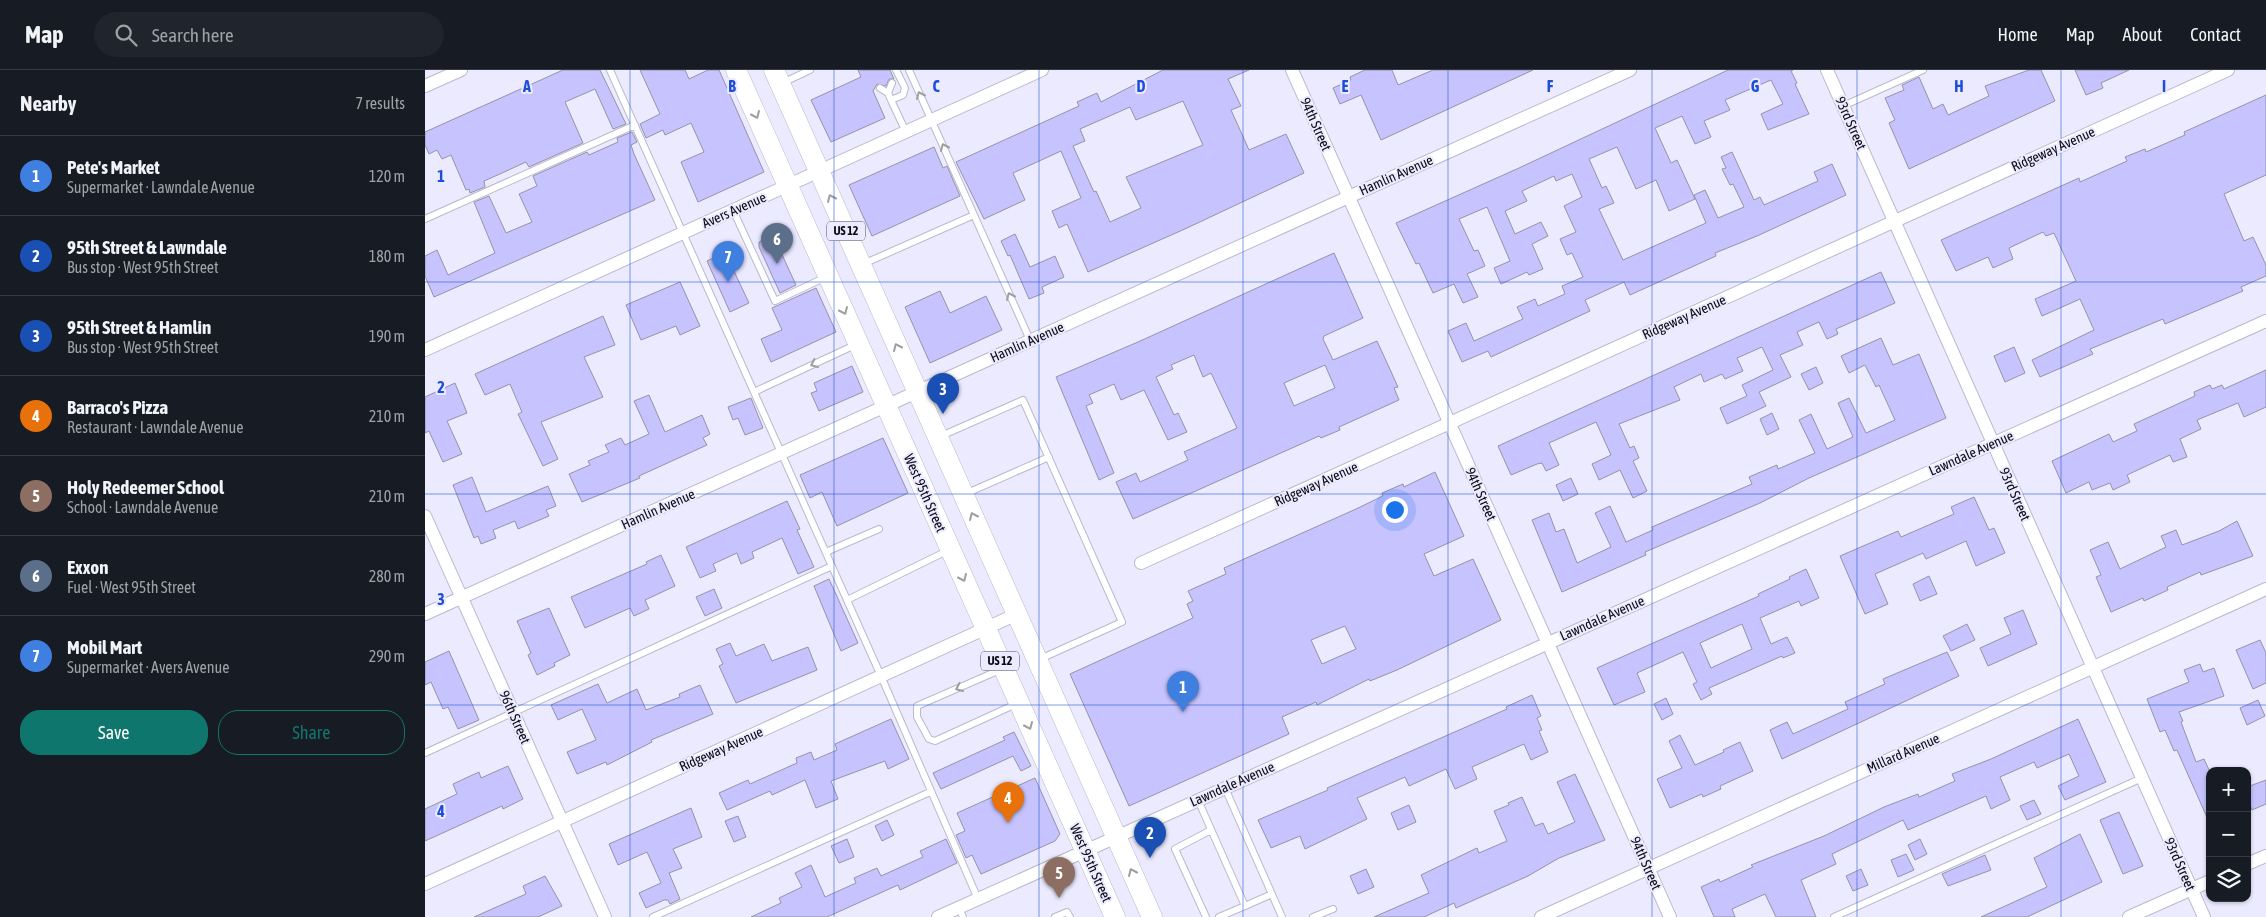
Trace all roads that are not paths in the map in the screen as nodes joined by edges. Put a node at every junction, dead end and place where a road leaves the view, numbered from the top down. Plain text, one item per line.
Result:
1 (461, 70) edge
2 (610, 70) edge
3 (736, 70) edge
4 (810, 70) edge
5 (896, 70) edge
6 (909, 70) edge
7 (1042, 70) edge
8 (1293, 70) edge
9 (1630, 70) edge
10 (1827, 70) edge
11 (1923, 70) edge
12 (2228, 70) edge
13 (777, 77) edge
14 (892, 83) dead end
15 (425, 86) edge
16 (879, 88) dead end
17 (888, 93) junction
18 (891, 100) junction
19 (1843, 106) junction
20 (931, 120) junction
21 (635, 125) junction
22 (905, 132) junction
23 (819, 171) junction
24 (788, 185) junction
25 (1349, 197) junction
26 (733, 210) junction
27 (974, 215) junction
28 (425, 219) edge
29 (1894, 222) junction
30 (683, 233) junction
31 (861, 265) junction
32 (828, 276) junction
33 (2266, 321) edge
34 (1030, 340) junction
35 (859, 344) junction
36 (425, 350) edge
37 (917, 391) junction
38 (754, 392) junction
39 (886, 405) junction
40 (1450, 424) junction
41 (938, 438) junction
42 (1993, 443) junction
43 (781, 453) junction
44 (1049, 457) junction
45 (963, 494) junction
46 (425, 516) edge
47 (879, 529) dead end
48 (950, 549) junction
49 (826, 552) junction
50 (1141, 563) dead end
51 (832, 566) junction
52 (2266, 590) edge
53 (462, 598) junction
54 (847, 600) junction
55 (425, 614) edge
56 (1017, 614) junction
57 (986, 628) junction
58 (1548, 643) junction
59 (1037, 660) junction
60 (1003, 668) junction
61 (2093, 668) junction
62 (881, 676) junction
63 (1019, 702) junction
64 (513, 712) junction
65 (425, 752) edge
66 (2142, 778) junction
67 (1225, 787) junction
68 (930, 792) junction
69 (1197, 800) junction
70 (562, 821) junction
71 (1211, 830) junction
72 (1116, 836) junction
73 (1085, 850) junction
74 (2266, 856) edge
75 (2251, 862) edge
76 (1648, 868) junction
77 (2206, 883) edge
78 (425, 884) edge
79 (2191, 889) junction
80 (1272, 894) junction
81 (978, 899) junction
82 (1245, 906) junction
83 (1333, 909) dead end
84 (961, 912) edge
85 (605, 917) edge
86 (653, 917) edge
87 (938, 917) edge
88 (1055, 917) edge
89 (1069, 917) edge
90 (1115, 917) edge
91 (1152, 917) edge
92 (1206, 917) edge
93 (1219, 917) edge
94 (1282, 917) edge
95 (1313, 917) edge
96 (1541, 917) edge
97 (1670, 917) edge
98 (1834, 917) edge
99 (2129, 917) edge
100 (2204, 917) edge

1 - 15 street
2 - 21 lane
3 -> 24 main road, West 95th Street / US 12
4 - 13 lane
5 - 18 lane
20 -> 6 lane
7 - 20 street, Avers Avenue
8 - 25 street, 94th Street
9 - 25 street, Hamlin Avenue
10 - 19 street, 93rd Street
11 - 19 lane
12 - 29 street, Ridgeway Avenue
13 - 23 main road, US 12
14 - 17 lane
16 - 17 lane
17 - 18 lane
18 - 22 lane
19 - 29 street, 93rd Street
20 - 22 street, Avers Avenue
27 -> 20 lane
21 - 28 lane
21 - 30 lane
22 - 23 street, Avers Avenue
23 - 24 street, Avers Avenue
31 -> 23 main road, US 12
24 - 26 street, Avers Avenue
24 - 32 main road, West 95th Street / US 12
25 - 34 street, Hamlin Avenue
25 - 40 street, 94th Street
26 - 30 street, Avers Avenue
26 - 32 lane
27 - 31 lane
34 -> 27 lane
29 - 40 street, Ridgeway Avenue
29 - 42 street, 93rd Street
30 - 36 street, Avers Avenue
30 - 38 lane
37 -> 31 main road, US 12
32 -> 35 main road, West 95th Street / US 12
33 - 42 street, Lawndale Avenue
34 - 37 street, Hamlin Avenue
35 -> 38 lane
35 - 39 main road, West 95th Street / US 12
37 - 39 street, Hamlin Avenue
37 - 41 main road, US 12
38 - 43 lane
39 - 43 street, Hamlin Avenue
39 - 48 main road, West 95th Street / US 12
40 - 50 street, Ridgeway Avenue
40 - 58 street, 94th Street
41 - 44 lane
41 - 45 main road, US 12
42 - 58 street, Lawndale Avenue
42 - 61 street, 93rd Street
43 - 49 lane
43 - 53 street, Hamlin Avenue
44 - 45 lane
44 - 59 lane
56 -> 45 main road, US 12
46 - 53 street, 96th Street
47 - 49 lane
48 - 54 lane
48 -> 57 main road, West 95th Street / US 12
49 - 51 lane
51 - 54 lane
51 - 64 lane
52 - 61 street, Millard Avenue
53 - 55 street, Hamlin Avenue
53 - 64 street, 96th Street
54 - 62 lane
56 - 57 street, Ridgeway Avenue
56 - 59 main road, US 12
57 - 60 main road, West 95th Street / US 12
57 - 62 street, Ridgeway Avenue
58 - 67 street, Lawndale Avenue
58 - 76 street, 94th Street
59 - 72 main road, US 12
60 - 63 main road, West 95th Street / US 12
60 -> 63 lane
61 - 66 street, 93rd Street
61 - 76 street, Millard Avenue
62 - 68 lane
62 - 70 street, Ridgeway Avenue
63 -> 73 main road, West 95th Street / US 12
64 - 65 lane
64 - 70 street, 96th Street
66 - 79 street, 93rd Street
66 - 98 lane
67 - 69 street, Lawndale Avenue
67 - 80 lane
68 - 81 lane
68 - 86 lane
69 - 71 lane
69 - 72 street, Lawndale Avenue
70 - 78 street, Ridgeway Avenue
70 - 85 street, 96th Street
71 - 82 lane
71 - 92 lane
72 - 73 street, Lawndale Avenue
91 -> 72 main road, US 12
73 - 81 street, Lawndale Avenue
73 - 90 main road, West 95th Street / US 12
74 - 75 street
76 - 96 street, Millard Avenue
76 - 97 street, 94th Street
77 - 79 street
79 - 99 street
79 - 100 street, 93rd Street
80 - 82 lane
80 - 94 lane
81 - 84 street, Lawndale Avenue
82 - 93 lane
83 - 95 lane
84 - 87 street, Lawndale Avenue
88 - 89 lane

